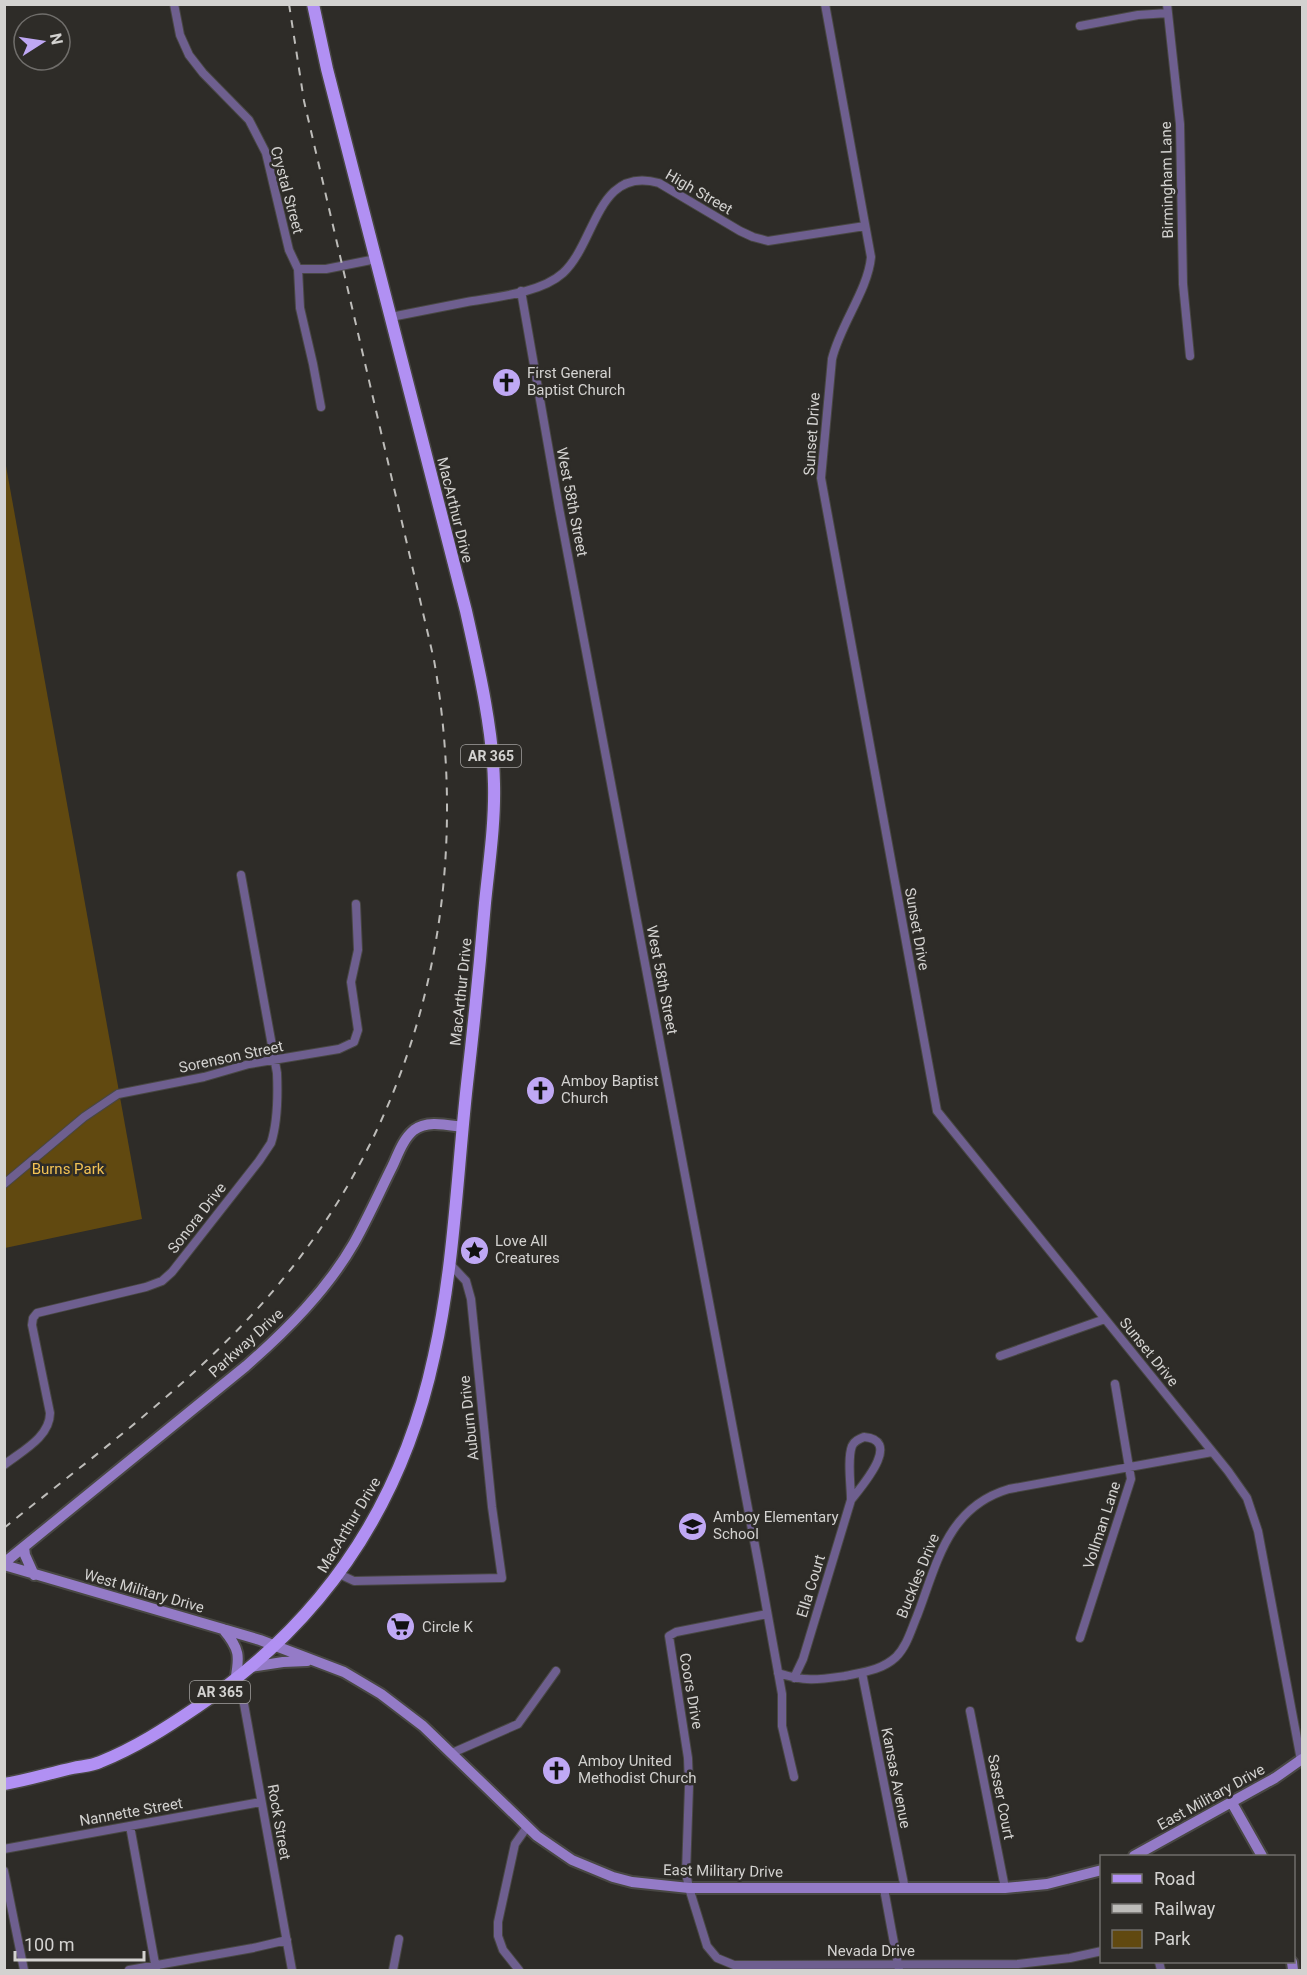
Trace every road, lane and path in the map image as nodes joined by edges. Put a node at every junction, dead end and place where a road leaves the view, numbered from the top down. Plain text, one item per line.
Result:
1 (174, 4) edge
2 (314, 4) edge
3 (825, 4) edge
4 (1167, 9) edge
5 (1080, 26) dead end
6 (865, 226) junction
7 (375, 259) junction
8 (298, 269) junction
9 (521, 291) junction
10 (391, 317) junction
11 (1190, 356) dead end
12 (321, 407) dead end
13 (241, 875) dead end
14 (356, 904) dead end
15 (274, 1060) junction
16 (462, 1127) junction
17 (4, 1184) edge
18 (448, 1262) junction
19 (1105, 1319) junction
20 (1000, 1356) dead end
21 (1115, 1384) dead end
22 (1212, 1452) junction
23 (4, 1465) edge
24 (1130, 1468) junction
25 (851, 1500) junction
26 (24, 1547) junction
27 (4, 1564) edge
28 (339, 1574) junction
29 (34, 1575) junction
30 (767, 1614) junction
31 (223, 1629) junction
32 (1080, 1638) dead end
33 (276, 1646) junction
34 (313, 1661) junction
35 (251, 1667) junction
36 (556, 1671) dead end
37 (778, 1673) junction
38 (862, 1673) junction
39 (794, 1678) junction
40 (235, 1681) junction
41 (970, 1712) dead end
42 (452, 1754) junction
43 (1302, 1760) edge
44 (794, 1777) dead end
45 (4, 1784) edge
46 (261, 1802) junction
47 (1232, 1803) junction
48 (130, 1826) junction
49 (527, 1827) junction
50 (4, 1849) edge
51 (1138, 1855) edge
52 (1261, 1855) edge
53 (1100, 1870) edge
54 (4, 1871) edge
55 (689, 1888) junction
56 (905, 1888) junction
57 (1005, 1888) junction
58 (884, 1889) junction
59 (399, 1939) dead end
60 (286, 1940) junction
61 (1100, 1951) edge
62 (1030, 1967) edge
63 (156, 1968) edge
64 (767, 1968) edge
65 (898, 1968) edge
66 (24, 1971) edge
67 (129, 1971) edge
68 (292, 1971) edge
69 (393, 1971) edge
70 (519, 1971) edge

1 - 8 street, Crystal Street
2 - 7 main road, MacArthur Drive / AR 365
3 - 6 street, Sunset Drive
4 - 5 street
4 - 11 street, Birmingham Lane
6 - 9 street, High Street
6 - 19 street, Sunset Drive
7 - 8 street
7 - 10 main road, MacArthur Drive / AR 365
8 - 12 street, Crystal Street
9 - 10 street, High Street
9 - 30 street, West 58th Street
10 - 16 main road, MacArthur Drive / AR 365
13 - 15 street, Sonora Drive
14 - 15 street, Sorenson Street
15 - 17 street, Sorenson Street
15 - 23 street, Sonora Drive
16 - 18 main road, MacArthur Drive / AR 365
16 - 26 street, Parkway Drive
18 - 28 main road, MacArthur Drive / AR 365
18 - 28 street, Auburn Drive
19 - 20 street
19 - 22 street, Sunset Drive
21 - 24 street, Vollman Lane
22 - 24 street, Buckles Drive
22 - 43 street, Sunset Drive
24 - 32 street, Vollman Lane
24 - 38 street, Buckles Drive
25 - 25 street, Ella Court
25 - 39 street, Ella Court
26 - 27 street, Parkway Drive
26 - 29 street
27 - 29 street, West Military Drive
28 - 33 main road, MacArthur Drive / AR 365
29 - 31 street, West Military Drive
30 - 37 street, West 58th Street
30 - 55 street, Coors Drive
31 - 33 street, West Military Drive
31 - 40 street
33 - 34 street, East Military Drive
33 - 35 main road, MacArthur Drive / AR 365
34 - 35 street
34 - 42 street, East Military Drive
35 - 40 main road, MacArthur Drive / AR 365
36 - 42 street
37 - 39 street
37 - 44 street, West 58th Street
38 - 39 street, Buckles Drive
38 - 56 street, Kansas Avenue
40 - 45 main road, MacArthur Drive / AR 365
40 - 46 street, Rock Street
41 - 57 street, Sasser Court
42 - 49 street, East Military Drive
43 - 47 street, East Military Drive
46 - 48 street, Nannette Street
46 - 60 street, Rock Street
47 - 51 street, East Military Drive
47 - 52 street
48 - 50 street, Nannette Street
48 - 63 street
49 - 55 street, East Military Drive
49 - 70 street
53 - 57 street, East Military Drive
54 - 66 street
55 - 58 street, East Military Drive
55 - 64 street, Nevada Drive
56 - 57 street, East Military Drive
56 - 58 street, East Military Drive
58 - 65 street
59 - 69 street
60 - 63 street
60 - 68 street, Rock Street
61 - 62 street, Nevada Drive
62 - 65 street, Nevada Drive
63 - 67 street
64 - 65 street, Nevada Drive

